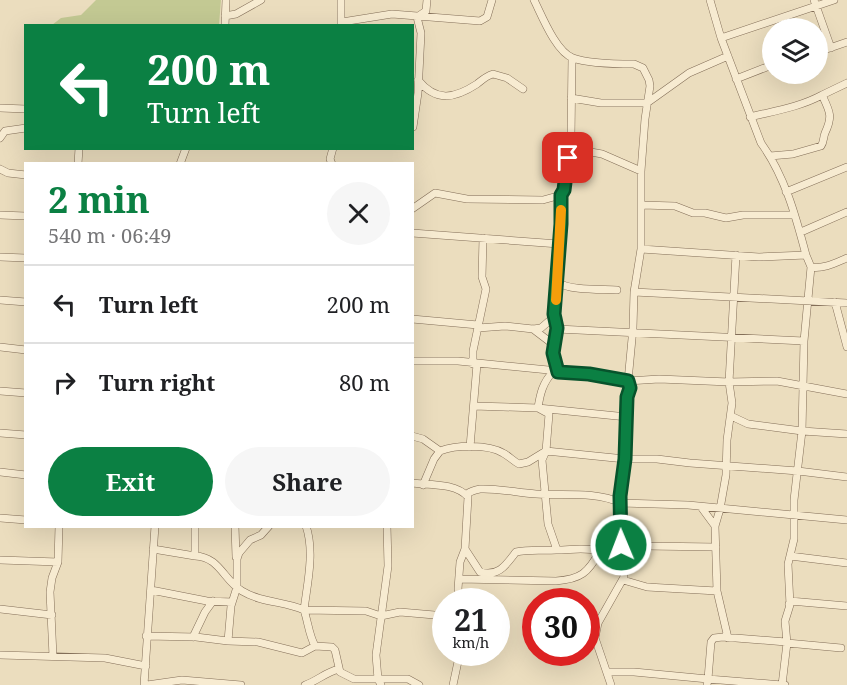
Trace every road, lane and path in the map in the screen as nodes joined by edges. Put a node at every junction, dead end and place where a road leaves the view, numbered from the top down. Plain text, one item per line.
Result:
1 (226, 0) edge
2 (261, 0) edge
3 (342, 0) edge
4 (427, 0) edge
5 (492, 0) edge
6 (534, 0) edge
7 (710, 0) edge
8 (834, 0) edge
9 (815, 3) edge
10 (225, 16) junction
11 (417, 17) junction
12 (225, 24) edge
13 (341, 24) edge
14 (721, 38) junction
15 (847, 42) edge
16 (416, 48) edge
17 (831, 48) junction
18 (828, 49) edge
19 (728, 56) junction
20 (572, 58) junction
21 (762, 69) edge
22 (736, 79) junction
23 (418, 80) junction
24 (847, 83) edge
25 (523, 89) dead end
26 (822, 95) junction
27 (571, 98) junction
28 (647, 103) junction
29 (0, 108) edge
30 (24, 109) edge
31 (750, 117) junction
32 (414, 118) edge
33 (24, 128) edge
34 (0, 138) edge
35 (574, 149) junction
36 (770, 156) junction
37 (847, 167) edge
38 (0, 169) edge
39 (641, 171) junction
40 (24, 175) edge
41 (786, 192) junction
42 (561, 195) junction
43 (642, 205) junction
44 (414, 208) edge
45 (847, 212) edge
46 (0, 215) edge
47 (794, 215) junction
48 (24, 216) edge
49 (801, 231) junction
50 (414, 233) edge
51 (483, 238) junction
52 (560, 244) junction
53 (641, 249) junction
54 (736, 255) junction
55 (806, 255) junction
56 (0, 257) edge
57 (24, 258) edge
58 (847, 258) edge
59 (811, 267) junction
60 (557, 282) junction
61 (617, 290) dead end
62 (634, 292) junction
63 (733, 296) junction
64 (0, 300) edge
65 (807, 300) junction
66 (24, 302) edge
67 (835, 302) junction
68 (847, 303) edge
69 (555, 315) junction
70 (414, 319) edge
71 (478, 326) junction
72 (557, 328) junction
73 (533, 329) junction
74 (632, 333) junction
75 (732, 336) junction
76 (804, 341) junction
77 (554, 345) junction
78 (0, 347) edge
79 (847, 347) edge
80 (24, 350) edge
81 (414, 361) edge
82 (475, 364) junction
83 (556, 372) junction
84 (628, 381) junction
85 (729, 382) junction
86 (804, 386) junction
87 (0, 391) edge
88 (24, 393) edge
89 (847, 394) edge
90 (474, 406) junction
91 (538, 408) junction
92 (731, 416) junction
93 (627, 417) junction
94 (802, 431) junction
95 (0, 433) edge
96 (847, 434) edge
97 (24, 435) edge
98 (414, 437) edge
99 (470, 447) junction
100 (440, 451) junction
101 (546, 452) junction
102 (625, 459) junction
103 (726, 466) junction
104 (798, 471) junction
105 (0, 472) edge
106 (24, 475) edge
107 (847, 477) edge
108 (414, 483) edge
109 (423, 485) junction
110 (467, 494) junction
111 (544, 494) junction
112 (621, 503) junction
113 (701, 507) junction
114 (720, 509) junction
115 (794, 516) junction
116 (0, 518) edge
117 (24, 520) edge
118 (847, 520) edge
119 (715, 526) junction
120 (59, 528) edge
121 (155, 528) edge
122 (195, 528) edge
123 (235, 528) edge
124 (266, 528) edge
125 (307, 528) edge
126 (387, 528) edge
127 (621, 545) junction
128 (716, 547) junction
129 (153, 549) junction
130 (465, 549) junction
131 (557, 550) junction
132 (600, 551) junction
133 (195, 556) junction
134 (790, 556) junction
135 (0, 560) edge
136 (58, 562) junction
137 (847, 563) edge
138 (236, 564) junction
139 (459, 579) junction
140 (623, 580) junction
141 (237, 587) junction
142 (458, 588) edge
143 (151, 590) junction
144 (717, 591) junction
145 (213, 601) junction
146 (790, 601) junction
147 (232, 602) junction
148 (847, 606) edge
149 (0, 609) edge
150 (304, 610) junction
151 (52, 615) junction
152 (432, 615) edge
153 (381, 616) junction
154 (146, 636) junction
155 (193, 637) junction
156 (728, 638) junction
157 (228, 641) junction
158 (786, 642) junction
159 (315, 646) junction
160 (841, 648) dead end
161 (0, 655) edge
162 (53, 656) junction
163 (146, 666) junction
164 (457, 666) edge
165 (339, 669) junction
166 (607, 672) junction
167 (380, 682) edge
168 (707, 682) edge
169 (145, 685) edge
170 (241, 685) edge
171 (305, 685) edge
172 (419, 685) edge
173 (453, 685) edge
174 (611, 685) edge
175 (784, 685) edge

1 - 10 street
2 - 10 street
3 - 13 street
4 - 11 street
5 - 11 street
6 - 20 street
7 - 14 street
8 - 9 street
9 - 14 street
9 - 17 street
10 - 12 street
11 - 13 street
11 - 16 street
14 - 19 street
15 - 17 street
16 - 23 street
17 - 18 street
19 - 22 street
19 - 28 street
20 - 27 street
20 - 28 street
21 - 22 street
22 - 31 street
23 - 25 street
23 - 32 street
24 - 26 street
26 - 31 street
26 - 36 street
27 - 28 street
27 - 35 street
28 - 39 street
29 - 30 street
31 - 36 street
33 - 34 street
35 - 39 street
35 - 42 street
36 - 41 street
37 - 41 street
38 - 40 street
39 - 43 street
41 - 47 street
42 - 44 street
42 - 52 street
43 - 47 street
43 - 53 street
45 - 49 street
46 - 48 street
47 - 49 street
49 - 55 street
50 - 51 street
51 - 52 street
51 - 71 street
52 - 60 street
53 - 54 street
53 - 62 street
54 - 55 street
54 - 63 street
55 - 59 street
56 - 57 street
58 - 59 street
59 - 65 street
60 - 61 street
60 - 69 street
62 - 63 street
62 - 74 street
63 - 65 street
63 - 75 street
64 - 66 street
65 - 67 street
65 - 76 street
67 - 68 street
67 - 79 street
69 - 72 street
69 - 73 street
70 - 71 street
71 - 73 street
71 - 82 street
72 - 74 street
72 - 77 street
73 - 77 street
74 - 75 street
74 - 84 street
75 - 76 street
75 - 85 street
76 - 86 street
77 - 83 street
78 - 80 street
81 - 82 street
82 - 83 street
82 - 90 street
83 - 84 street
83 - 91 street
84 - 85 street
84 - 93 street
85 - 86 street
85 - 92 street
86 - 89 street
86 - 94 street
87 - 88 street
90 - 91 street
90 - 99 street
91 - 93 street
91 - 101 street
92 - 94 street
92 - 103 street
93 - 102 street
94 - 96 street
94 - 104 street
95 - 97 street
98 - 100 street
99 - 100 street
99 - 101 street
100 - 109 street
101 - 102 street
101 - 111 street
102 - 103 street
102 - 112 street
103 - 104 street
103 - 114 street
104 - 107 street
104 - 115 street
105 - 106 street
108 - 109 street
109 - 110 street
110 - 111 street
110 - 130 street
111 - 112 street
111 - 131 street
112 - 113 street
112 - 127 street
113 - 114 street
113 - 119 street
114 - 115 street
114 - 119 street
115 - 118 street
115 - 134 street
116 - 117 street
119 - 128 street
120 - 136 street
121 - 129 street
122 - 133 street
123 - 138 street
124 - 138 street
125 - 150 street
126 - 153 street
127 - 128 street
127 - 132 street
127 - 140 street
128 - 144 street
129 - 133 street
129 - 143 street
130 - 131 street
130 - 139 street
131 - 132 street
132 - 139 street
133 - 141 street
134 - 137 street
134 - 146 street
135 - 136 street
136 - 151 street
138 - 141 street
139 - 142 street
140 - 144 street
140 - 166 street
141 - 147 street
141 - 150 street
143 - 145 street
143 - 154 street
144 - 156 street
145 - 147 street
145 - 155 street
146 - 148 street
146 - 158 street
147 - 157 street
149 - 151 street
150 - 153 street
150 - 159 street
151 - 162 street
152 - 153 street
153 - 167 street
154 - 155 street
154 - 163 street
155 - 157 street
156 - 158 street
156 - 168 street
157 - 159 street
158 - 160 street
158 - 175 street
159 - 165 street
161 - 162 street
162 - 163 street
163 - 169 street
164 - 173 street
165 - 167 street
165 - 171 street
166 - 168 street
166 - 174 street
167 - 172 street
168 - 175 street
169 - 170 street

